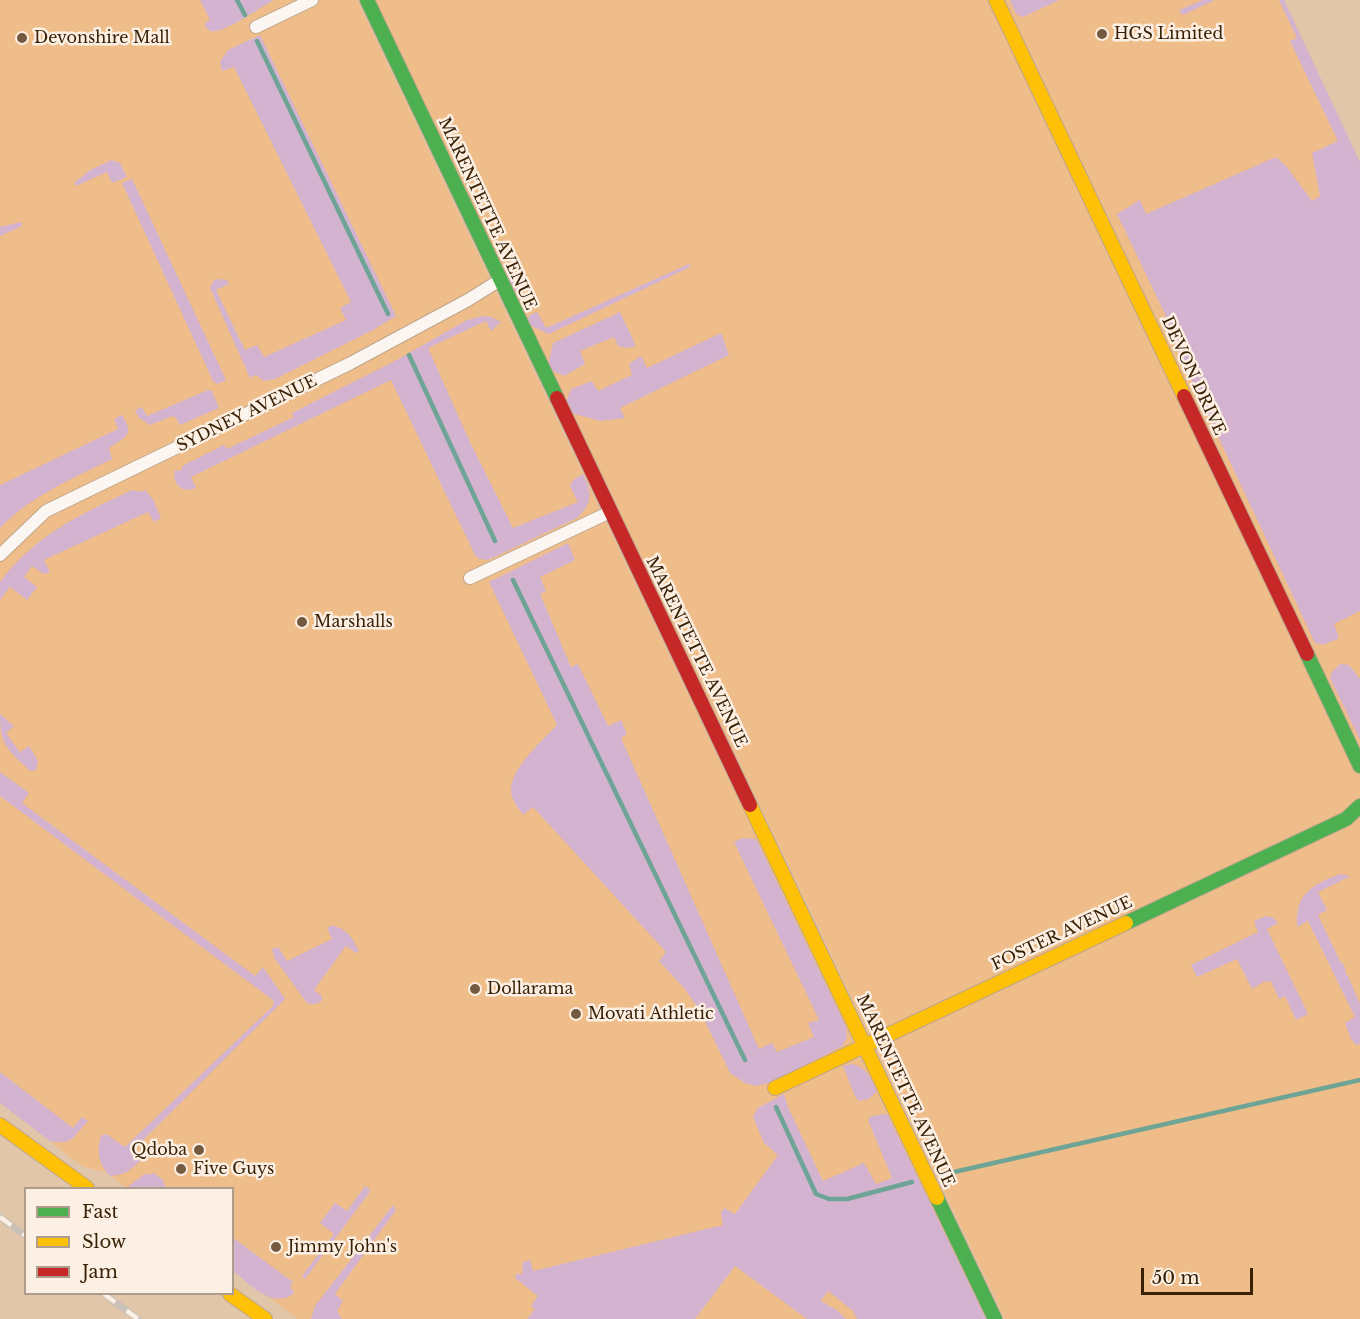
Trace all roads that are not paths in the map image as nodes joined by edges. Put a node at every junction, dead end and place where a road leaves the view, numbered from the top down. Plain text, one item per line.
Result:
1 (312, 0) edge
2 (367, 0) edge
3 (996, 0) edge
4 (256, 27) dead end
5 (500, 280) junction
6 (610, 512) junction
7 (0, 555) edge
8 (470, 578) dead end
9 (1360, 766) edge
10 (1360, 806) edge
11 (865, 1045) junction
12 (775, 1088) dead end
13 (0, 1125) edge
14 (86, 1187) edge
15 (233, 1295) edge
16 (265, 1319) edge
17 (995, 1319) edge

1 - 4 street
2 - 5 street, MARENTETTE AVENUE
3 - 9 street, DEVON DRIVE
5 - 6 street, MARENTETTE AVENUE
5 - 7 street, SYDNEY AVENUE
6 - 8 street
6 - 11 street, MARENTETTE AVENUE
10 - 11 street, FOSTER AVENUE
11 - 12 street, FOSTER AVENUE
11 - 17 street, MARENTETTE AVENUE
13 - 14 street
15 - 16 street

